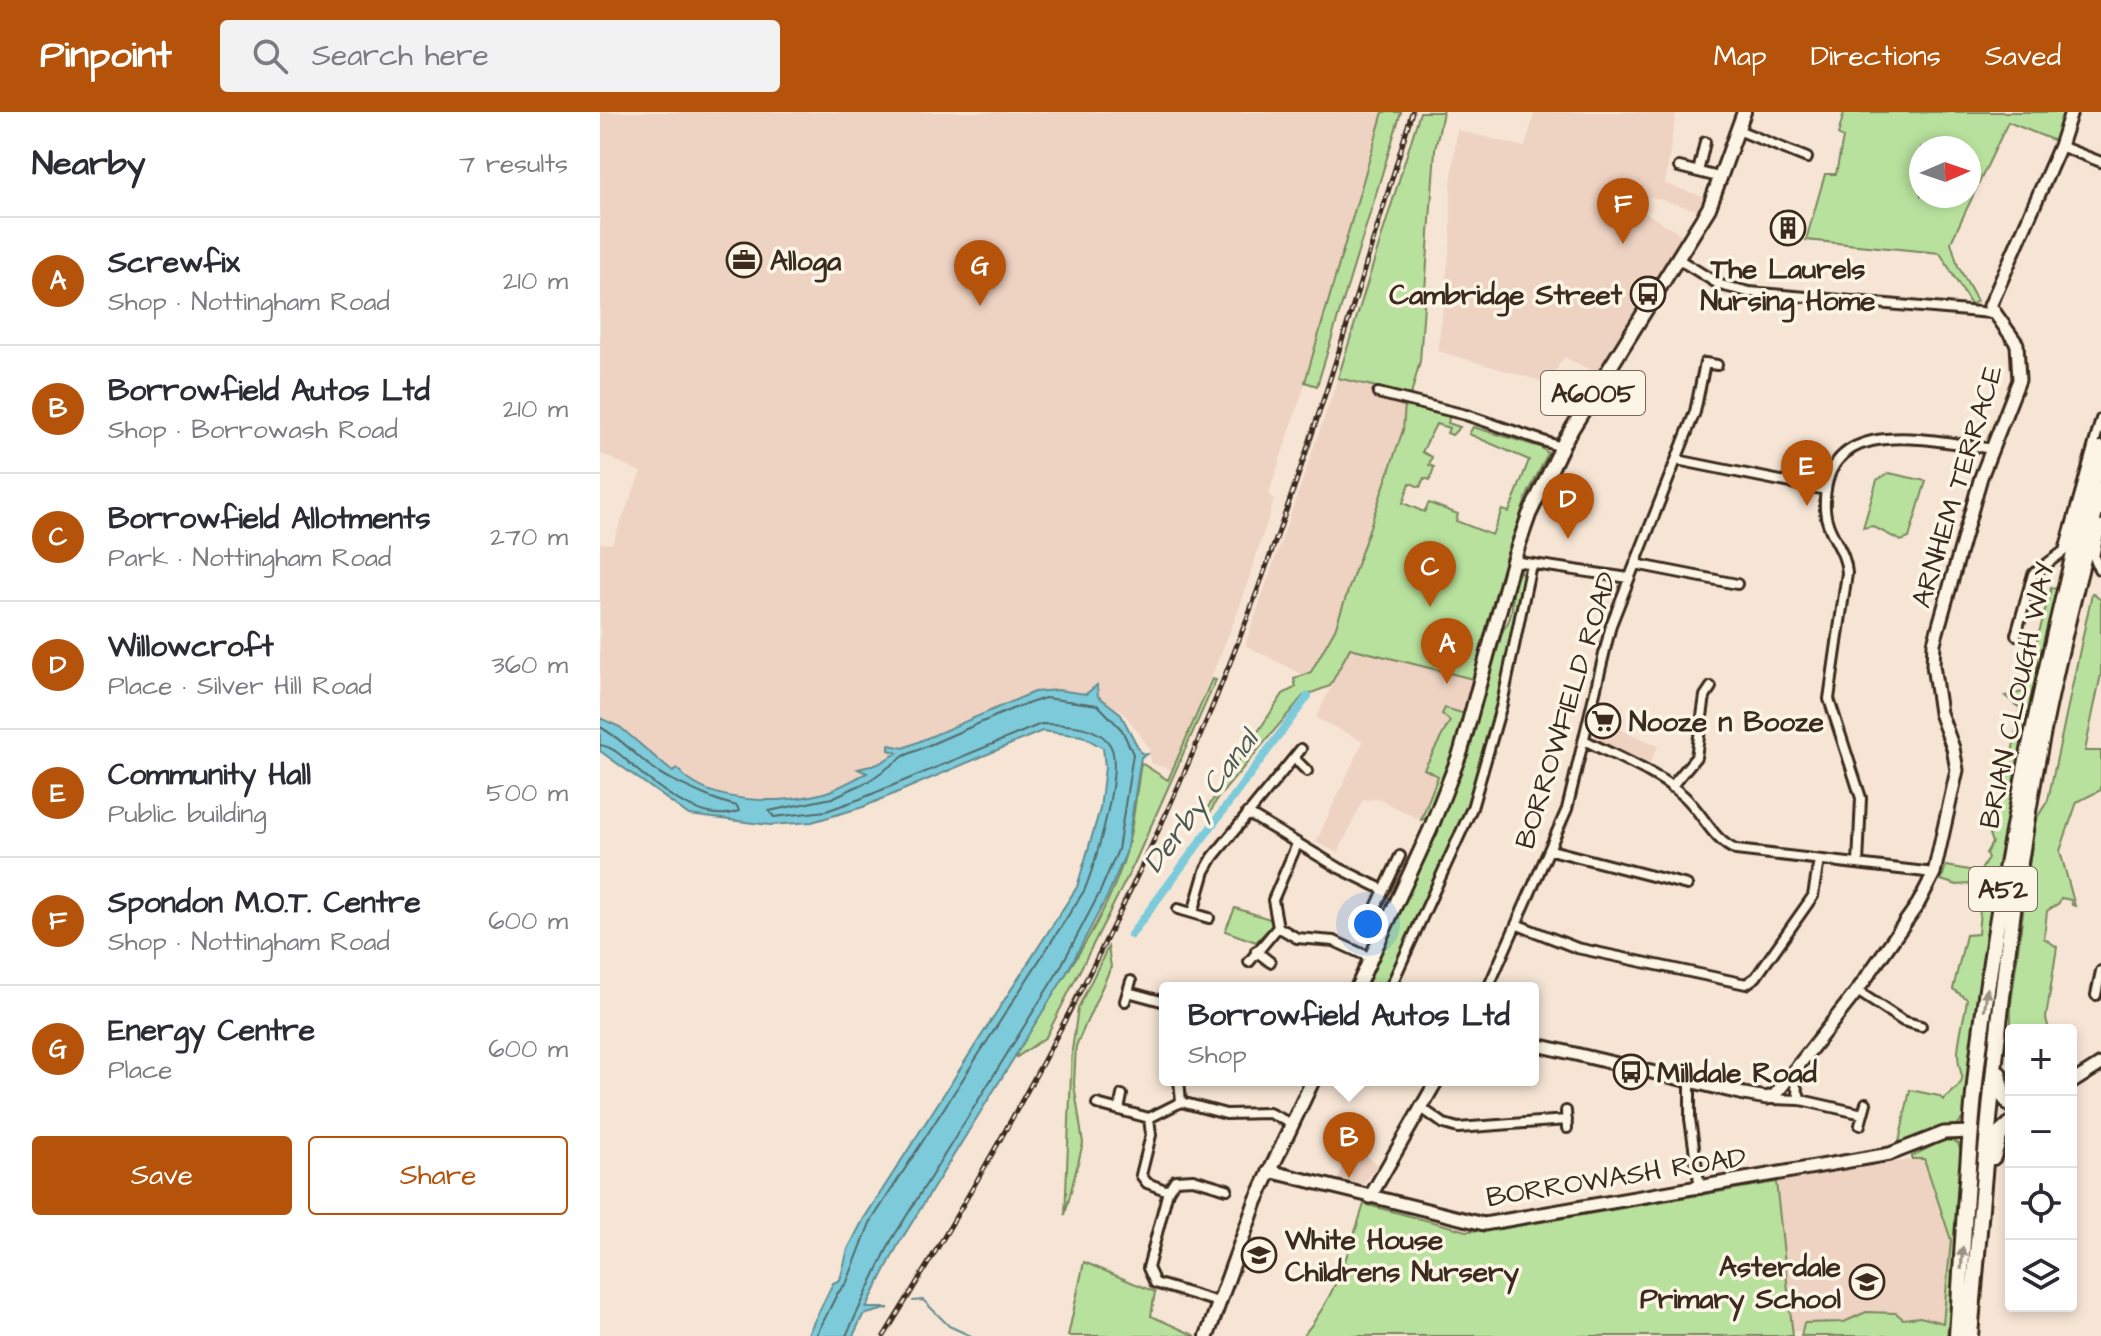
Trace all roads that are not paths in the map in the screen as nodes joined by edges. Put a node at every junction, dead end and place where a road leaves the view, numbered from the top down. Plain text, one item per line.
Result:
1 (1744, 112) edge
2 (2071, 112) edge
3 (1738, 130) junction
4 (1705, 142) dead end
5 (2060, 146) junction
6 (1807, 158) dead end
7 (2101, 162) edge
8 (1679, 167) dead end
9 (1698, 172) junction
10 (1722, 178) junction
11 (1678, 259) junction
12 (1991, 313) junction
13 (1717, 365) dead end
14 (1378, 393) dead end
15 (2101, 419) edge
16 (1561, 447) junction
17 (1993, 449) junction
18 (2101, 449) edge
19 (1677, 460) junction
20 (1826, 490) junction
21 (2101, 490) edge
22 (2101, 525) edge
23 (1513, 561) junction
24 (1531, 564) junction
25 (1635, 564) junction
26 (2099, 569) dead end
27 (1629, 578) junction
28 (1737, 584) dead end
29 (2016, 635) dead end
30 (1711, 687) dead end
31 (1584, 740) junction
32 (1301, 749) dead end
33 (1295, 759) junction
34 (1307, 771) dead end
35 (1671, 787) junction
36 (1247, 813) junction
37 (1297, 844) junction
38 (1551, 850) junction
39 (1400, 856) dead end
40 (1819, 860) junction
41 (1858, 864) junction
42 (1934, 873) junction
43 (1687, 885) dead end
44 (1384, 890) junction
45 (1377, 905) dead end
46 (1178, 909) dead end
47 (1193, 913) junction
48 (1209, 918) dead end
49 (1518, 925) junction
50 (1278, 927) junction
51 (1256, 951) junction
52 (1371, 958) junction
53 (1249, 962) dead end
54 (1270, 962) dead end
55 (2101, 971) edge
56 (1131, 981) dead end
57 (1360, 982) edge
58 (1393, 982) edge
59 (1491, 982) edge
60 (1857, 991) junction
61 (2096, 995) dead end
62 (1159, 1001) edge
63 (1921, 1026) dead end
64 (1539, 1045) edge
65 (1996, 1045) junction
66 (2101, 1064) edge
67 (1792, 1076) junction
68 (2077, 1079) edge
69 (1690, 1080) junction
70 (1180, 1086) edge
71 (1310, 1086) edge
72 (1433, 1086) edge
73 (1122, 1095) dead end
74 (2005, 1097) edge
75 (1767, 1098) junction
76 (1801, 1100) junction
77 (1181, 1102) junction
78 (1866, 1103) dead end
79 (1097, 1104) dead end
80 (1420, 1107) junction
81 (1119, 1110) junction
82 (1863, 1114) junction
83 (1149, 1118) junction
84 (1567, 1119) dead end
85 (1292, 1124) junction
86 (1860, 1125) dead end
87 (1971, 1132) junction
88 (2005, 1132) edge
89 (1269, 1171) junction
90 (1227, 1189) dead end
91 (1700, 1189) junction
92 (1168, 1191) junction
93 (1370, 1197) junction
94 (1980, 1237) junction
95 (1218, 1302) junction
96 (1207, 1336) edge
97 (1957, 1336) edge
98 (1970, 1336) edge

1 - 3 main road, A6005
2 - 5 street
3 - 6 street
3 - 10 main road, A6005
4 - 9 street
5 - 7 street
5 - 12 street
8 - 9 street
9 - 10 street
10 - 11 main road, A6005
11 - 12 street
11 - 16 main road, A6005
12 - 17 street, ARNHEM TERRACE
13 - 19 street, BORROWFIELD ROAD
14 - 16 street
15 - 29 street
16 - 23 main road, A6005
17 - 20 street
17 - 42 street, ARNHEM TERRACE
87 -> 18 highway, BRIAN CLOUGH WAY / A52
19 - 20 street
19 - 25 street, BORROWFIELD ROAD
20 - 41 street
21 - 65 highway, BRIAN CLOUGH WAY / A52
22 - 26 street
23 - 24 street
23 - 52 main road, A6005
24 - 27 street
24 - 58 street
25 - 27 street, BORROWFIELD ROAD
25 - 28 street
27 - 31 street, BORROWFIELD ROAD
30 - 35 street
31 - 35 street
31 - 38 street, BORROWFIELD ROAD
32 - 33 street
33 - 34 street
33 - 36 street
35 - 40 street
36 - 37 street
36 - 47 street
37 - 44 street
37 - 50 street
38 - 43 street
38 - 49 street, BORROWFIELD ROAD
39 - 44 street
40 - 41 street
40 - 49 street
41 - 42 street
42 - 60 street, ARNHEM TERRACE
44 - 45 street
46 - 47 street
47 - 48 street
49 - 59 street, BORROWFIELD ROAD
50 - 51 street
50 - 52 street
51 - 53 street
51 - 54 street
52 - 57 main road, A6005
55 - 61 street
56 - 62 street
60 - 63 street
60 - 67 street, ARNHEM TERRACE
64 - 69 street
65 - 74 highway
65 - 94 highway, BRIAN CLOUGH WAY / A52
66 - 68 street
67 - 75 street, ARNHEM TERRACE
67 - 76 street
69 - 75 street
69 - 91 street
70 - 77 street
71 - 85 main road
72 - 80 street
73 - 81 street
75 - 76 street
76 - 82 street
77 - 83 street
77 - 85 street
78 - 82 street
79 - 81 street
80 - 84 street
80 - 93 street
81 - 83 street
82 - 86 street
83 - 92 street
85 - 89 main road
87 - 91 street, BORROWASH ROAD
97 -> 87 highway, BRIAN CLOUGH WAY / A52
88 - 94 highway
89 - 93 street, BORROWASH ROAD
89 - 95 main road
90 - 92 street
91 - 93 street, BORROWASH ROAD
92 - 95 street
94 - 98 highway, BRIAN CLOUGH WAY / A52
95 - 96 main road

